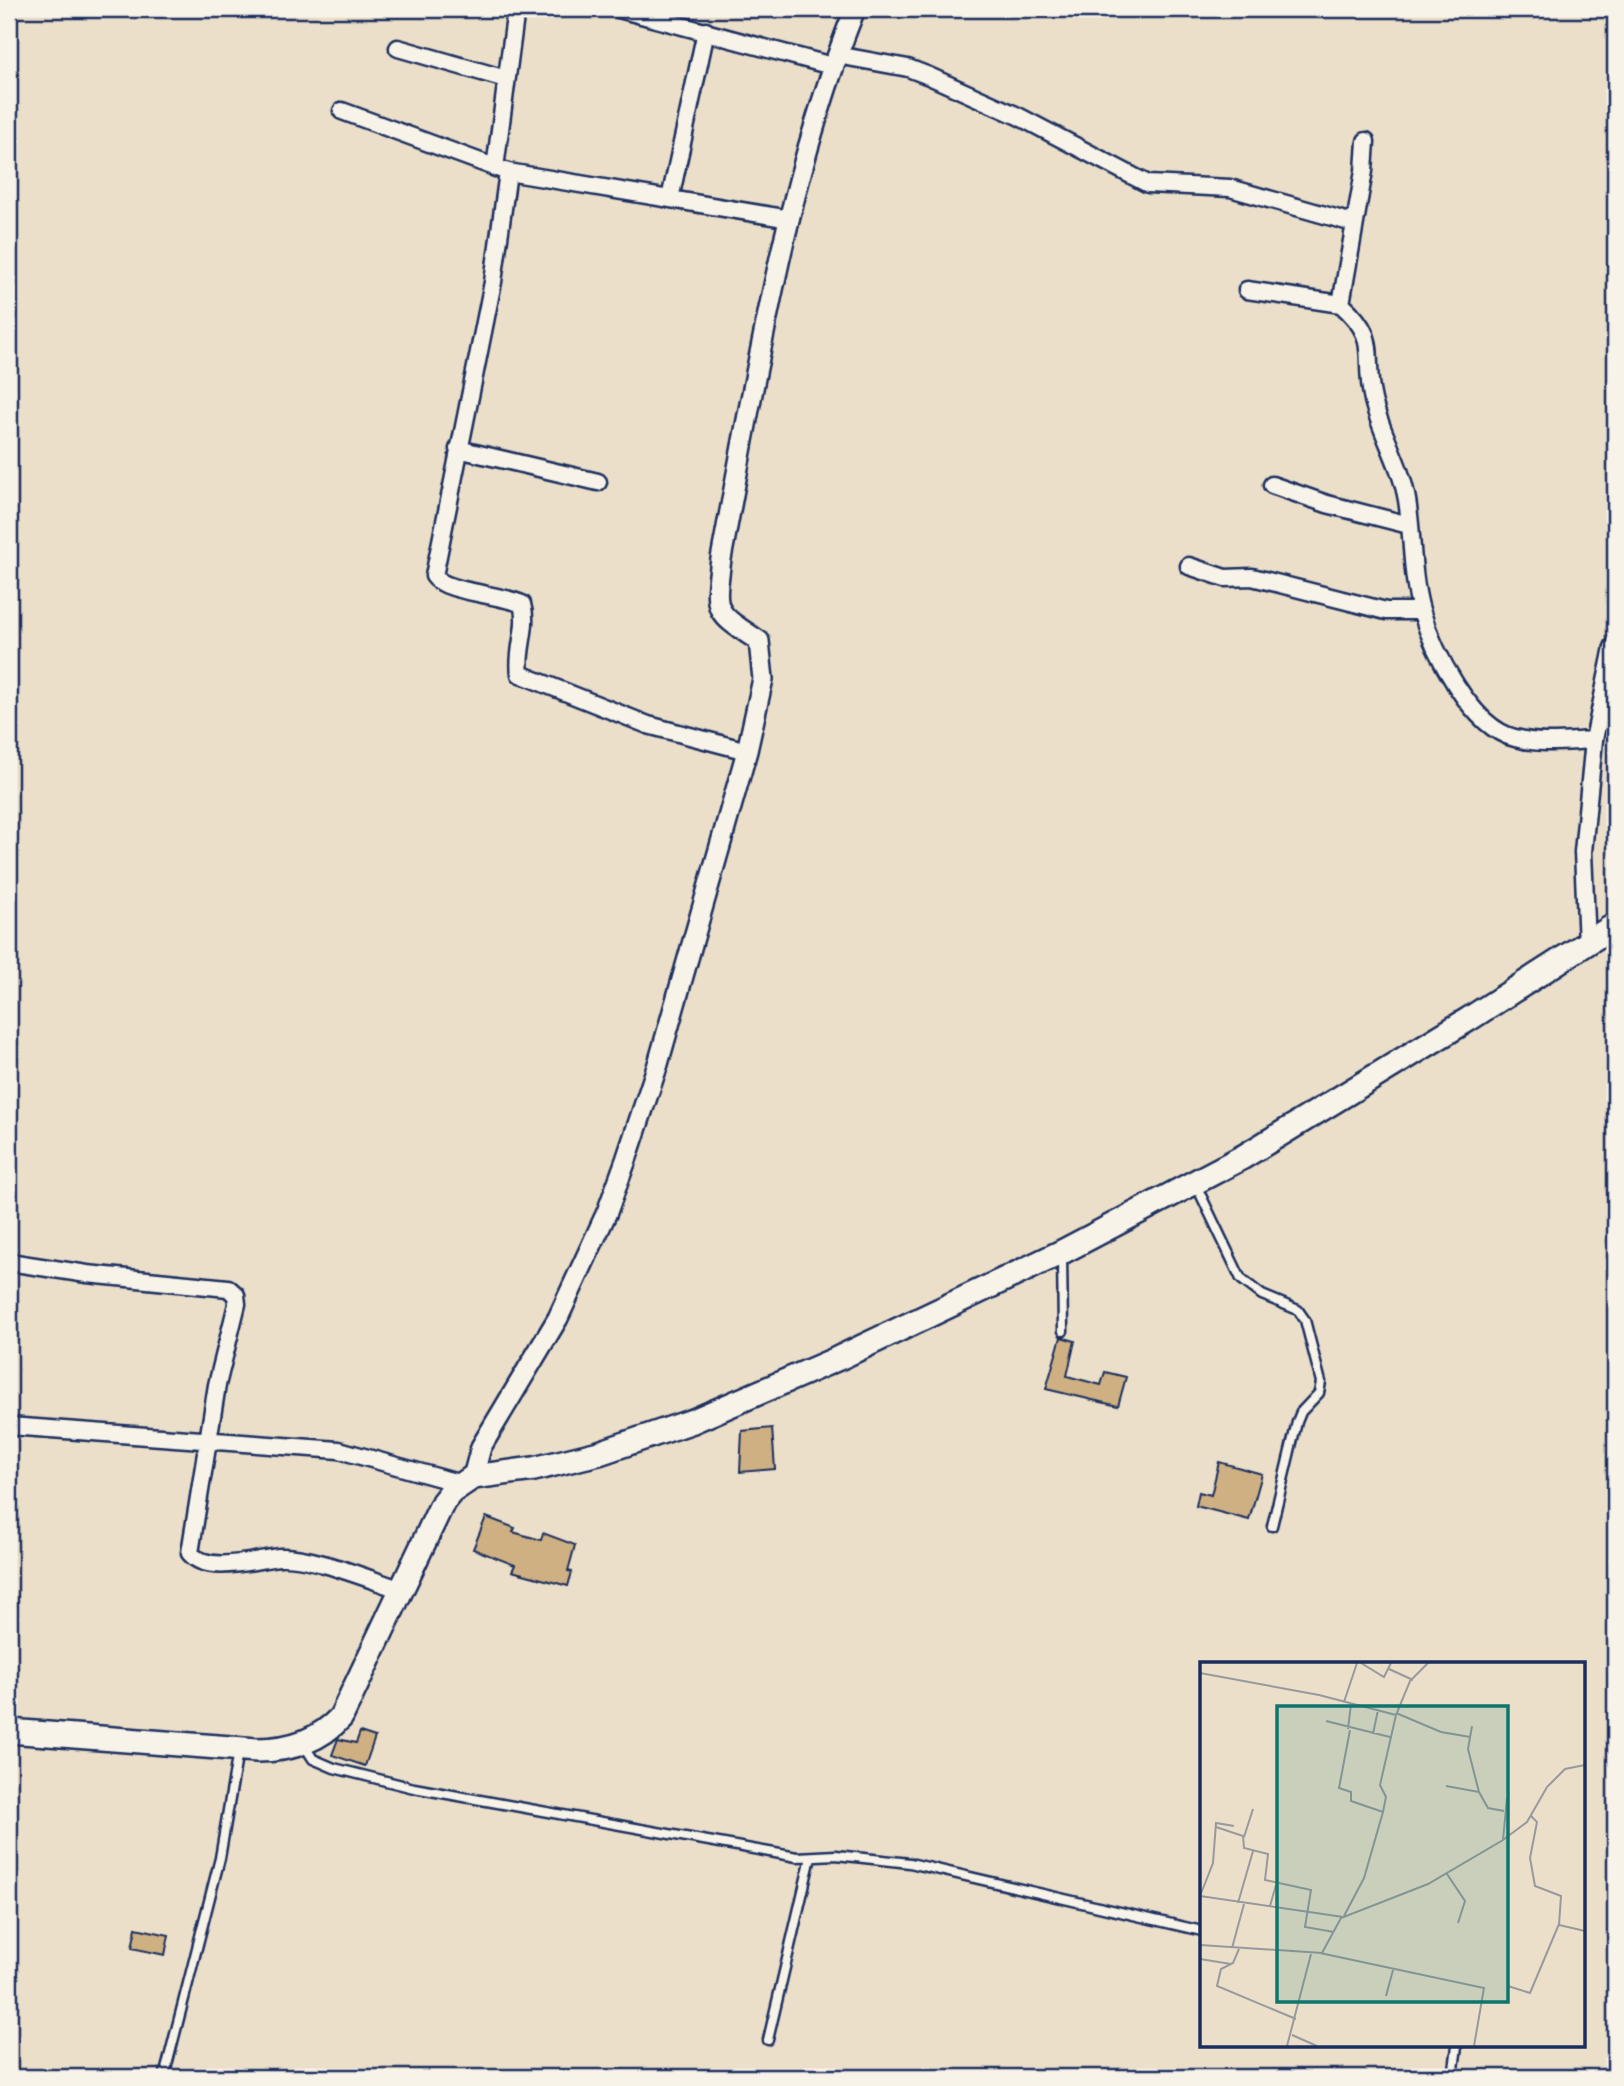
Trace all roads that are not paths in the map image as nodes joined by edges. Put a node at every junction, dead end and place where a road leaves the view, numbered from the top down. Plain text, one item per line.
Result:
1 (516, 9) edge
2 (619, 9) edge
3 (855, 9) edge
4 (706, 31) junction
5 (398, 48) dead end
6 (834, 61) junction
7 (506, 79) junction
8 (342, 111) dead end
9 (1366, 141) dead end
10 (502, 170) junction
11 (670, 199) junction
12 (790, 219) junction
13 (1353, 223) junction
14 (1247, 290) dead end
15 (1341, 304) junction
16 (458, 449) junction
17 (598, 482) dead end
18 (1272, 485) dead end
19 (1409, 525) junction
20 (1189, 566) dead end
21 (1421, 611) junction
22 (1613, 647) dead end
23 (1594, 740) junction
24 (747, 751) junction
25 (1615, 925) edge
26 (1587, 945) junction
27 (1194, 1183) junction
28 (1062, 1252) junction
29 (9, 1262) edge
30 (1063, 1331) dead end
31 (9, 1426) edge
32 (209, 1439) junction
33 (467, 1481) junction
34 (1272, 1526) dead end
35 (402, 1590) junction
36 (9, 1731) edge
37 (302, 1743) junction
38 (239, 1748) junction
39 (811, 1857) junction
40 (1200, 1931) edge
41 (768, 2040) dead end
42 (1457, 2048) edge
43 (164, 2077) edge
44 (1453, 2077) edge

1 - 7 street
2 - 4 street
3 - 6 street
4 - 6 street
4 - 11 street
5 - 7 street
6 - 12 street
6 - 13 street
7 - 10 street
8 - 10 street
9 - 13 street
10 - 11 street
10 - 16 street
11 - 12 street
12 - 24 street
13 - 15 street
14 - 15 street
15 - 19 street
16 - 17 street
16 - 24 street
18 - 19 street
19 - 21 street
20 - 21 street
21 - 23 street
22 - 23 street
23 - 26 street
24 - 33 street
25 - 26 main road
26 - 27 main road
27 - 28 main road
27 - 34 lane
28 - 30 lane
28 - 33 main road
29 - 32 street
31 - 32 street
32 - 33 street
32 - 35 street
33 - 35 main road
35 - 37 main road
36 - 38 main road
37 - 38 main road
37 - 39 lane
38 - 43 lane
39 - 40 lane
39 - 41 lane
42 - 44 lane

